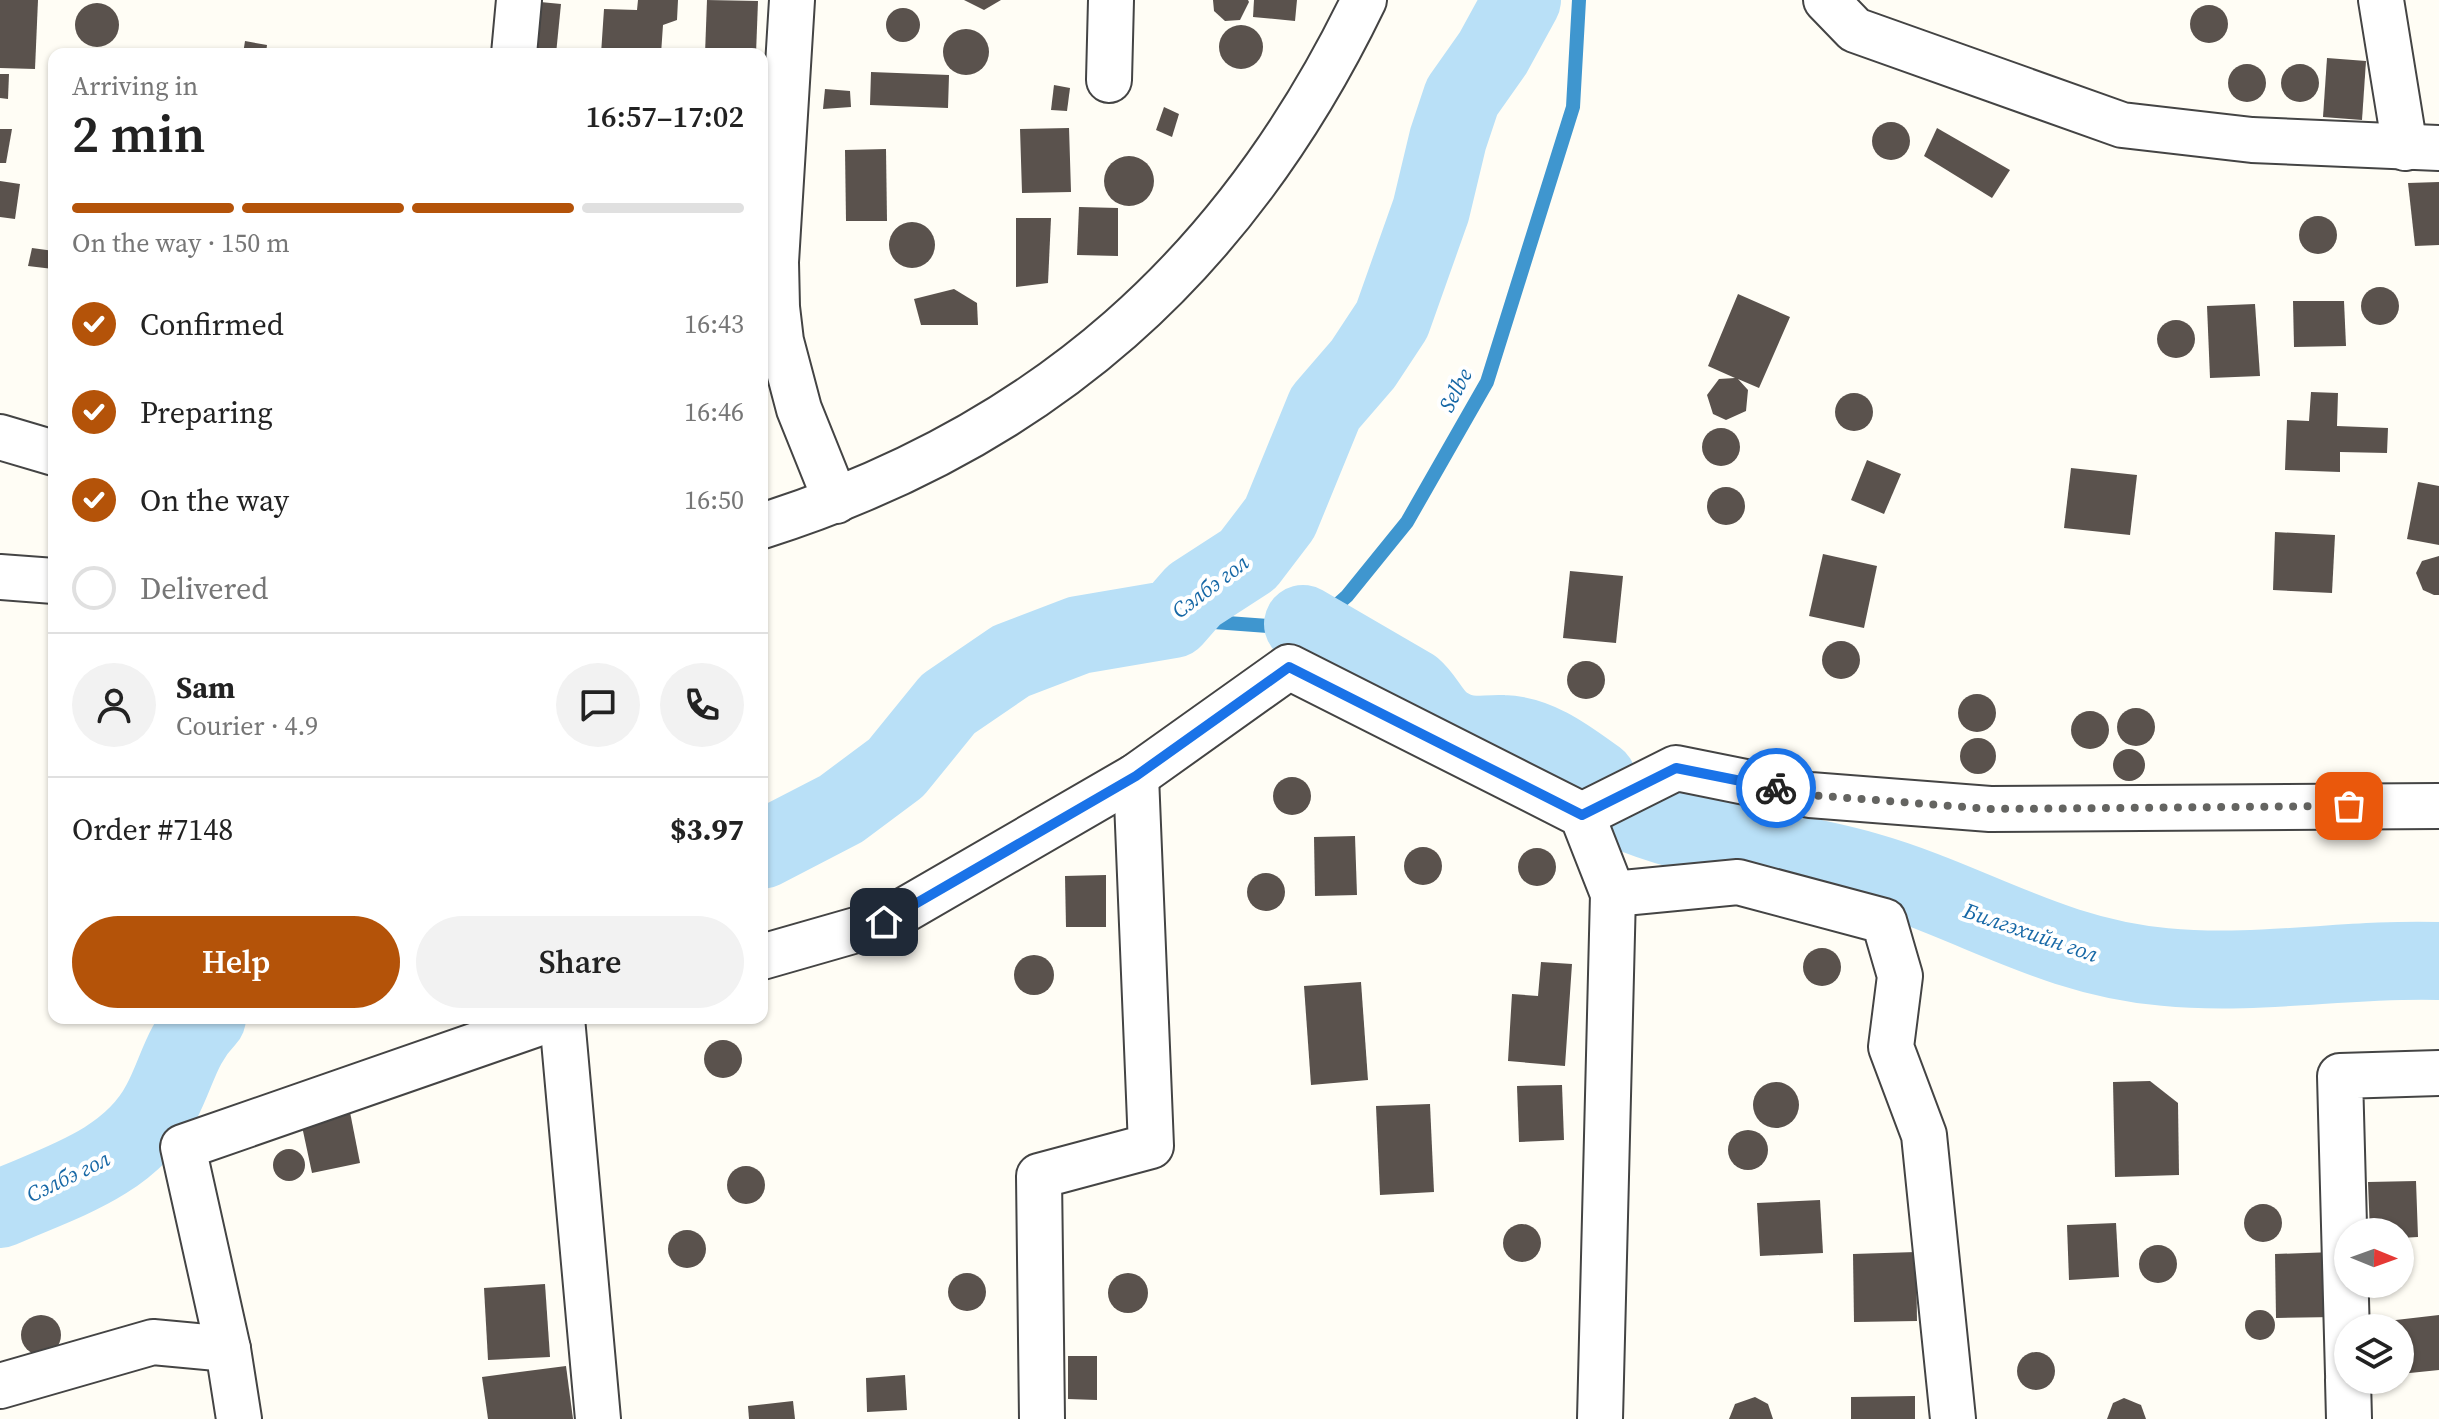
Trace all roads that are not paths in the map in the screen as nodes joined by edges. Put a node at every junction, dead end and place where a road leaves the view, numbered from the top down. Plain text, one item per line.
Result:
1 (519, 0) edge
2 (792, 0) edge
3 (1111, 0) edge
4 (1364, 0) edge
5 (1826, 0) edge
6 (2381, 0) edge
7 (515, 48) edge
8 (1109, 80) dead end
9 (2422, 148) edge
10 (0, 437) edge
11 (48, 451) edge
12 (836, 501) junction
13 (768, 524) edge
14 (0, 577) edge
15 (48, 581) edge
16 (1136, 776) junction
17 (2439, 806) edge
18 (1582, 815) junction
19 (1613, 894) junction
20 (768, 955) edge
21 (537, 1024) edge
22 (563, 1024) edge
23 (2439, 1073) edge
24 (2346, 1314) edge
25 (228, 1349) junction
26 (0, 1386) edge
27 (2348, 1394) edge
28 (239, 1419) edge
29 (598, 1419) edge
30 (1042, 1419) edge
31 (1600, 1419) edge
32 (1953, 1419) edge
33 (2349, 1419) edge

1 - 7 street
2 - 12 street
3 - 8 street
4 - 12 street
5 - 9 street
6 - 9 street
10 - 11 street
12 - 13 street
14 - 15 street
16 - 18 street
16 - 20 street
16 - 30 street
17 - 18 street
18 - 19 street
19 - 31 street
19 - 32 street
21 - 25 street
22 - 29 street
23 - 24 street
25 - 26 street
25 - 28 street
27 - 33 street

